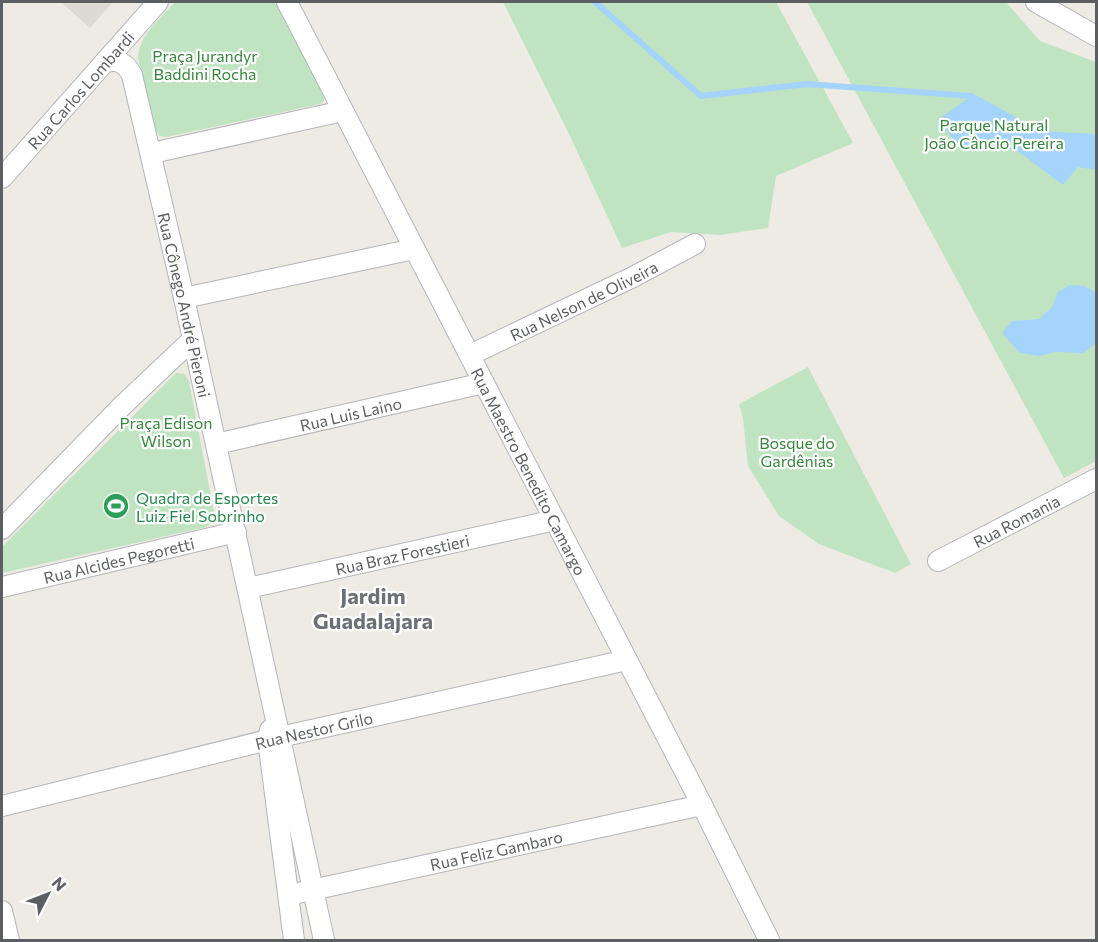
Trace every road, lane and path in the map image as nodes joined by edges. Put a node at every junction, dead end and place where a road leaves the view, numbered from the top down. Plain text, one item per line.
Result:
1 (158, 2) edge
2 (287, 2) edge
3 (1036, 2) edge
4 (1096, 36) edge
5 (104, 63) junction
6 (343, 111) junction
7 (152, 153) junction
8 (2, 177) edge
9 (695, 244) dead end
10 (414, 249) junction
11 (184, 298) junction
12 (193, 339) junction
13 (470, 355) junction
14 (484, 383) junction
15 (216, 444) junction
16 (1096, 479) edge
17 (555, 520) junction
18 (2, 529) edge
19 (236, 532) junction
20 (938, 561) dead end
21 (2, 587) edge
22 (248, 588) junction
23 (627, 660) junction
24 (274, 739) junction
25 (702, 805) junction
26 (2, 807) edge
27 (312, 891) junction
28 (290, 895) junction
29 (2, 911) edge
30 (9, 940) edge
31 (294, 940) edge
32 (324, 940) edge
33 (769, 940) edge

1 - 5 street, Rua Carlos Lombardi
2 - 6 street, Rua Maestro Benedito Camargo
3 - 4 street
5 - 7 street, Rua Cônego André Pieroni
5 - 8 street, Rua Carlos Lombardi
6 - 7 street
6 - 10 street, Rua Maestro Benedito Camargo
7 - 11 street, Rua Cônego André Pieroni
9 - 13 street, Rua Nelson de Oliveira
10 - 11 street
10 - 13 street, Rua Maestro Benedito Camargo
11 - 12 street, Rua Cônego André Pieroni
12 - 15 street, Rua Cônego André Pieroni
12 - 18 street
13 - 14 street, Rua Maestro Benedito Camargo
14 - 15 street, Rua Luis Laino
14 - 17 street, Rua Maestro Benedito Camargo
15 - 19 street, Rua Cônego André Pieroni
16 - 20 street, Rua Romania
17 - 22 street, Rua Braz Forestieri
17 - 23 street, Rua Maestro Benedito Camargo
19 - 21 street, Rua Alcides Pegoretti
19 - 22 street, Rua Cônego André Pieroni
22 - 24 street, Rua Cônego André Pieroni
23 - 24 street, Rua Nestor Grilo
23 - 25 street, Rua Maestro Benedito Camargo
24 - 26 street, Rua Nestor Grilo
24 - 27 street, Rua Cônego André Pieroni
24 - 28 street, Rua Cônego André Pieroni
25 - 27 street, Rua Feliz Gambaro
25 - 33 street, Rua Maestro Benedito Camargo
27 - 28 street, Rua Feliz Gambaro
27 - 32 street, Rua Cônego André Pieroni
28 - 31 street, Rua Cônego André Pieroni
29 - 30 street

